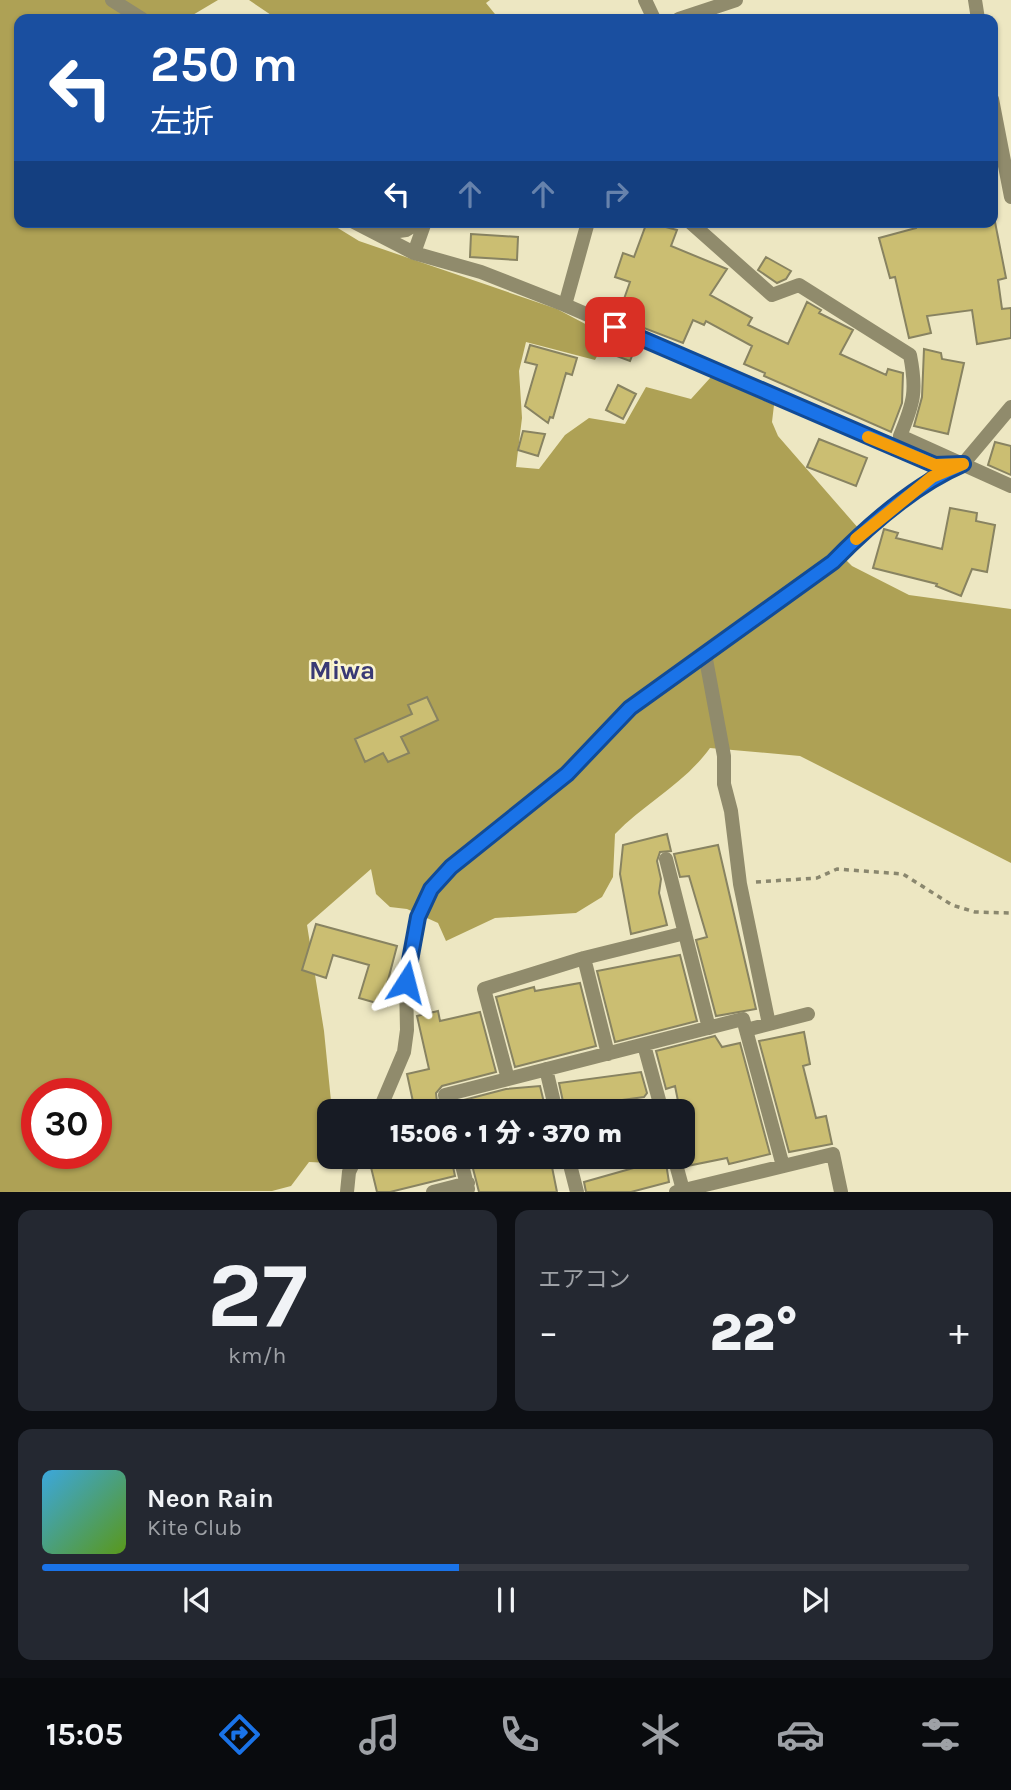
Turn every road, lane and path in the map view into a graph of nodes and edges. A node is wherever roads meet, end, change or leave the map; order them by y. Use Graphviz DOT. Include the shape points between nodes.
graph roads {
  1 [pos="112,0"];
  2 [pos="736,0"];
  3 [pos="134,14"];
  4 [pos="694,14"];
  5 [pos="998,130"];
  6 [pos="1011,197"];
  7 [pos="366,228"];
  8 [pos="409,228"];
  9 [pos="423,228"];
  10 [pos="586,228"];
  11 [pos="697,228"];
  12 [pos="377,234"];
  13 [pos="414,253"];
  14 [pos="565,305"];
  15 [pos="1011,407"];
  16 [pos="963,464"];
  17 [pos="1011,485"];
  18 [pos="705,654"];
  19 [pos="666,859"];
  20 [pos="740,884"];
  21 [pos="1011,913"];
  22 [pos="684,933"];
  23 [pos="584,958"];
  24 [pos="808,1014"];
  25 [pos="769,1024"];
  26 [pos="709,1028"];
  27 [pos="746,1030"];
  28 [pos="644,1045"];
  29 [pos="608,1054"];
  30 [pos="546,1069"];
  31 [pos="508,1079"];
  32 [pos="384,1099"];
  33 [pos="446,1099"];
  34 [pos="553,1099"];
  35 [pos="659,1099"];
  36 [pos="782,1166"];
  37 [pos="350,1169"];
  38 [pos="463,1169"];
  39 [pos="571,1169"];
  40 [pos="676,1169"];
  41 [pos="468,1187"];
  42 [pos="679,1191"];
  43 [pos="347,1192"];
  44 [pos="433,1192"];
  45 [pos="577,1192"];
  46 [pos="841,1192"];
  1 -- 3 [label="street"];
  2 -- 4 [label="street"];
  5 -- 6 [label="street"];
  7 -- 12 [label="street"];
  8 -- 12 [label="street"];
  9 -- 13 [label="street"];
  10 -- 14 [label="street"];
  11 -- 16 [label="street" via="772,295 799,285 910,355 916,387 900,436"];
  12 -- 13 [label="street"];
  13 -- 14 [label="street" via="481,272"];
  14 -- 16 [label="street" via="935,465"];
  15 -- 16 [label="street"];
  16 -- 17 [label="street"];
  16 -- 18 [label="street" via="932,477 833,562"];
  18 -- 20 [label="street"];
  18 -- 32 [label="street" via="630,708 567,774 451,867 431,889 413,938 406,982 404,1052"];
  19 -- 22 [label="street"];
  20 -- 21 [label="path" via="817,878 837,869 903,874 952,905 975,912"];
  20 -- 25 [label="street"];
  22 -- 23 [label="street"];
  22 -- 26 [label="street"];
  23 -- 29 [label="street"];
  23 -- 31 [label="street" via="484,989"];
  24 -- 25 [label="street"];
  25 -- 27 [label="street"];
  26 -- 27 [label="street" via="743,1019"];
  26 -- 28 [label="street"];
  27 -- 36 [label="street"];
  28 -- 29 [label="street"];
  28 -- 35 [label="street"];
  29 -- 30 [label="street"];
  30 -- 31 [label="street"];
  30 -- 34 [label="street"];
  31 -- 33 [label="street" via="445,1095"];
  36 -- 42 [label="street"];
  36 -- 46 [label="street" via="833,1154"];
  37 -- 43 [label="street"];
  38 -- 41 [label="street"];
  39 -- 45 [label="street"];
  40 -- 42 [label="street"];
  41 -- 44 [label="street"];
}
